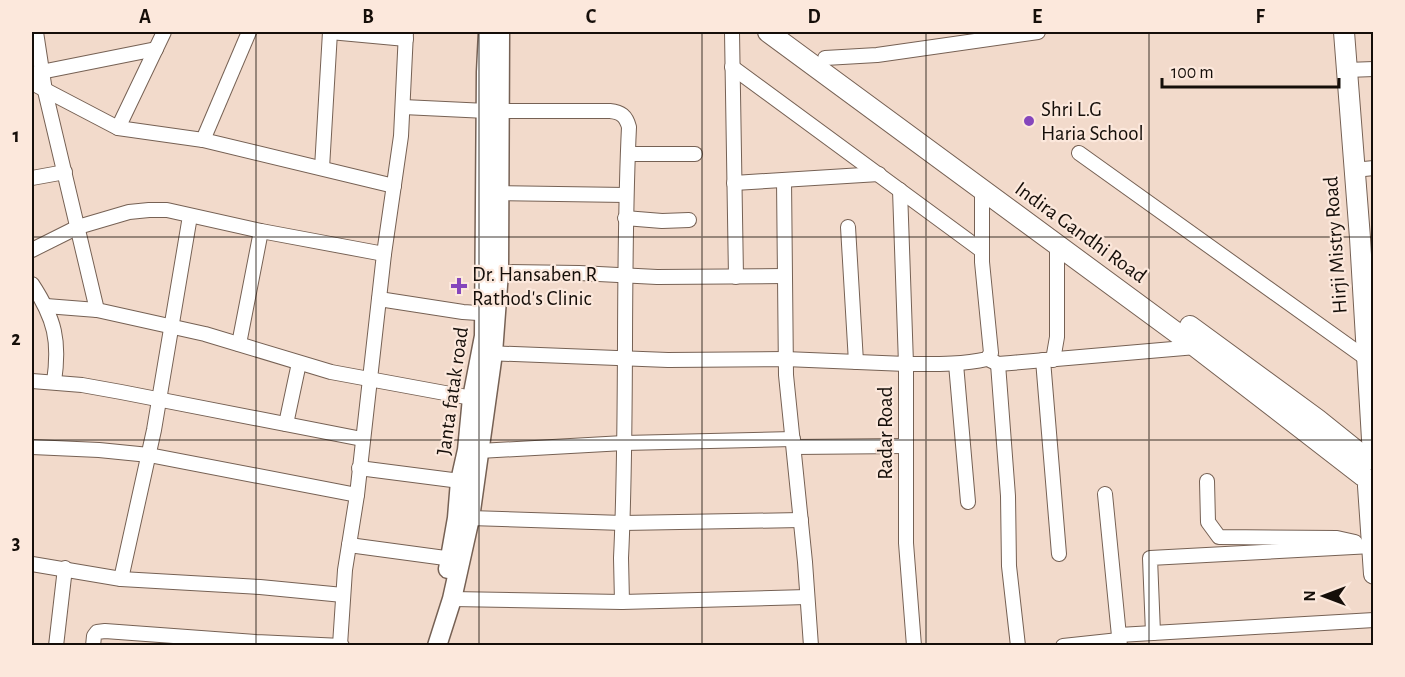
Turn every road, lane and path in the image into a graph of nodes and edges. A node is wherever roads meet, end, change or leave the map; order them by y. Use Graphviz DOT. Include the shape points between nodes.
graph roads {
  1 [pos="36,32"];
  2 [pos="164,32"];
  3 [pos="249,32"];
  4 [pos="330,32"];
  5 [pos="488,32"];
  6 [pos="500,32"];
  7 [pos="732,32"];
  8 [pos="1038,32"];
  9 [pos="1344,32"];
  10 [pos="1353,32"];
  11 [pos="779,34"];
  12 [pos="406,35"];
  13 [pos="156,49"];
  14 [pos="822,64"];
  15 [pos="732,67"];
  16 [pos="1359,69"];
  17 [pos="38,73"];
  18 [pos="32,83"];
  19 [pos="45,91"];
  20 [pos="403,107"];
  21 [pos="493,110"];
  22 [pos="118,128"];
  23 [pos="203,140"];
  24 [pos="1079,153"];
  25 [pos="628,154"];
  26 [pos="694,154"];
  27 [pos="322,168"];
  28 [pos="1369,169"];
  29 [pos="64,172"];
  30 [pos="879,174"];
  31 [pos="32,178"];
  32 [pos="784,180"];
  33 [pos="734,183"];
  34 [pos="394,186"];
  35 [pos="982,189"];
  36 [pos="900,190"];
  37 [pos="499,193"];
  38 [pos="626,195"];
  39 [pos="190,216"];
  40 [pos="625,218"];
  41 [pos="689,220"];
  42 [pos="78,227"];
  43 [pos="848,227"];
  44 [pos="261,231"];
  45 [pos="1057,244"];
  46 [pos="32,250"];
  47 [pos="981,250"];
  48 [pos="384,254"];
  49 [pos="1369,268"];
  50 [pos="500,272"];
  51 [pos="626,276"];
  52 [pos="784,276"];
  53 [pos="736,277"];
  54 [pos="32,284"];
  55 [pos="1374,298"];
  56 [pos="379,299"];
  57 [pos="46,306"];
  58 [pos="97,310"];
  59 [pos="491,314"];
  60 [pos="172,328"];
  61 [pos="239,344"];
  62 [pos="1196,347"];
  63 [pos="487,353"];
  64 [pos="624,357"];
  65 [pos="785,359"];
  66 [pos="1367,359"];
  67 [pos="1048,360"];
  68 [pos="856,362"];
  69 [pos="992,362"];
  70 [pos="299,363"];
  71 [pos="906,364"];
  72 [pos="956,364"];
  73 [pos="369,379"];
  74 [pos="32,381"];
  75 [pos="54,382"];
  76 [pos="472,398"];
  77 [pos="159,400"];
  78 [pos="286,424"];
  79 [pos="362,439"];
  80 [pos="624,443"];
  81 [pos="794,443"];
  82 [pos="905,446"];
  83 [pos="32,447"];
  84 [pos="479,451"];
  85 [pos="149,456"];
  86 [pos="359,468"];
  87 [pos="1370,471"];
  88 [pos="460,481"];
  89 [pos="1208,481"];
  90 [pos="357,495"];
  91 [pos="1104,495"];
  92 [pos="968,502"];
  93 [pos="470,518"];
  94 [pos="801,520"];
  95 [pos="623,523"];
  96 [pos="349,545"];
  97 [pos="1372,546"];
  98 [pos="1059,554"];
  99 [pos="455,560"];
  100 [pos="32,564"];
  101 [pos="65,568"];
  102 [pos="1374,574"];
  103 [pos="121,579"];
  104 [pos="343,596"];
  105 [pos="807,597"];
  106 [pos="452,599"];
  107 [pos="622,602"];
  108 [pos="1374,620"];
  109 [pos="1153,633"];
  110 [pos="1119,640"];
  111 [pos="201,642"];
  112 [pos="56,645"];
  113 [pos="93,645"];
  114 [pos="341,645"];
  115 [pos="427,645"];
  116 [pos="437,645"];
  117 [pos="811,645"];
  118 [pos="914,645"];
  119 [pos="1018,645"];
  120 [pos="1063,645"];
  1 -- 17 [label="street"];
  2 -- 13 [label="street"];
  3 -- 23 [label="street"];
  4 -- 12 [label="street"];
  4 -- 27 [label="street"];
  5 -- 21 [label="street, Janta fatak road"];
  6 -- 21 [label="street"];
  7 -- 15 [label="street"];
  8 -- 14 [label="street"];
  9 -- 16 [label="main road, Hirji Mistry Road"];
  10 -- 16 [label="main road, Hirji Mistry Road"];
  11 -- 14 [label="main road, Indira Gandhi Road"];
  12 -- 20 [label="street"];
  13 -- 17 [label="street"];
  13 -- 22 [label="street"];
  14 -- 35 [label="main road, Indira Gandhi Road"];
  14 -- 87 [label="main road, Indira Gandhi Road" via="1317,418"];
  15 -- 30 [label="street"];
  15 -- 33 [label="street"];
  16 -- 28 [label="main road, Hirji Mistry Road"];
  16 -- 49 [label="main road, Hirji Mistry Road"];
  17 -- 19 [label="street"];
  18 -- 19 [label="street"];
  19 -- 22 [label="street"];
  19 -- 29 [label="street"];
  20 -- 21 [label="street"];
  20 -- 34 [label="street"];
  21 -- 25 [label="street" via="618,111 627,118"];
  21 -- 37 [label="street"];
  21 -- 59 [label="street, Janta fatak road"];
  22 -- 23 [label="street"];
  23 -- 27 [label="street"];
  24 -- 66 [label="street"];
  25 -- 26 [label="street"];
  25 -- 38 [label="street"];
  27 -- 34 [label="street"];
  28 -- 49 [label="main road, Hirji Mistry Road"];
  29 -- 31 [label="street"];
  29 -- 42 [label="street"];
  30 -- 32 [label="street"];
  30 -- 36 [label="street"];
  32 -- 33 [label="street"];
  32 -- 52 [label="street"];
  33 -- 53 [label="street"];
  34 -- 48 [label="street"];
  35 -- 45 [label="main road, Indira Gandhi Road"];
  35 -- 47 [label="street"];
  36 -- 47 [label="street"];
  36 -- 71 [label="street"];
  37 -- 38 [label="street"];
  37 -- 50 [label="street"];
  38 -- 40 [label="street"];
  39 -- 42 [label="street" via="149,210"];
  39 -- 44 [label="street"];
  39 -- 60 [label="street"];
  40 -- 41 [label="street"];
  40 -- 51 [label="street"];
  42 -- 46 [label="street"];
  42 -- 58 [label="street"];
  43 -- 68 [label="street"];
  44 -- 48 [label="street"];
  44 -- 61 [label="street"];
  45 -- 62 [label="main road, Indira Gandhi Road"];
  45 -- 67 [label="street" via="1057,337"];
  47 -- 69 [label="street"];
  48 -- 56 [label="street"];
  49 -- 55 [label="main road, Hirji Mistry Road"];
  49 -- 66 [label="main road, Hirji Mistry Road"];
  50 -- 51 [label="street"];
  50 -- 59 [label="street"];
  51 -- 53 [label="street"];
  51 -- 64 [label="street"];
  52 -- 53 [label="street"];
  52 -- 65 [label="street"];
  54 -- 57 [label="street"];
  56 -- 59 [label="street"];
  56 -- 73 [label="street"];
  57 -- 58 [label="street"];
  57 -- 75 [label="street" via="57,349"];
  58 -- 60 [label="street"];
  59 -- 63 [label="street, Janta fatak road"];
  60 -- 61 [label="street"];
  60 -- 77 [label="street"];
  61 -- 70 [label="street"];
  62 -- 67 [label="street, Radar Road"];
  62 -- 87 [label="main road, Indira Gandhi Road"];
  63 -- 64 [label="street"];
  63 -- 76 [label="street, Janta fatak road"];
  63 -- 84 [label="street"];
  64 -- 65 [label="street"];
  64 -- 80 [label="street"];
  65 -- 68 [label="street"];
  65 -- 81 [label="street"];
  66 -- 87 [label="main road, Hirji Mistry Road"];
  67 -- 69 [label="street, Radar Road"];
  67 -- 98 [label="street"];
  68 -- 71 [label="street"];
  69 -- 72 [label="street, Radar Road"];
  69 -- 119 [label="street" via="1008,496 1009,566"];
  70 -- 73 [label="street"];
  70 -- 78 [label="street"];
  71 -- 72 [label="street, Radar Road"];
  71 -- 82 [label="street, Radar Road"];
  72 -- 92 [label="street"];
  73 -- 76 [label="street"];
  73 -- 79 [label="street"];
  74 -- 75 [label="street"];
  75 -- 77 [label="street"];
  76 -- 88 [label="street, Janta fatak road"];
  77 -- 78 [label="street"];
  77 -- 85 [label="street"];
  78 -- 79 [label="street"];
  79 -- 86 [label="street"];
  80 -- 81 [label="street"];
  80 -- 84 [label="street"];
  80 -- 95 [label="street"];
  81 -- 82 [label="street"];
  81 -- 94 [label="street"];
  82 -- 118 [label="street, Radar Road" via="906,543"];
  83 -- 85 [label="street"];
  84 -- 93 [label="street"];
  85 -- 90 [label="street"];
  85 -- 103 [label="street"];
  86 -- 88 [label="street"];
  86 -- 90 [label="street"];
  87 -- 97 [label="main road, Hirji Mistry Road"];
  88 -- 99 [label="street, Janta fatak road"];
  89 -- 97 [label="street" via="1208,522 1219,537 1337,538"];
  90 -- 96 [label="street"];
  91 -- 110 [label="street"];
  93 -- 95 [label="street"];
  93 -- 99 [label="street"];
  94 -- 95 [label="street"];
  94 -- 105 [label="street"];
  95 -- 107 [label="street"];
  96 -- 99 [label="street"];
  96 -- 104 [label="street"];
  97 -- 102 [label="main road, Hirji Mistry Road"];
  97 -- 109 [label="street" via="1150,558"];
  99 -- 106 [label="street"];
  99 -- 115 [label="street, Janta fatak road"];
  100 -- 101 [label="street"];
  101 -- 103 [label="street"];
  101 -- 112 [label="street"];
  103 -- 104 [label="street" via="260,586"];
  104 -- 114 [label="street"];
  105 -- 107 [label="street"];
  105 -- 117 [label="street"];
  106 -- 107 [label="street"];
  106 -- 116 [label="street"];
  108 -- 109 [label="street"];
  109 -- 110 [label="street"];
  110 -- 120 [label="street"];
  111 -- 113 [label="street" via="105,631 97,632"];
  111 -- 114 [label="street"];
}
